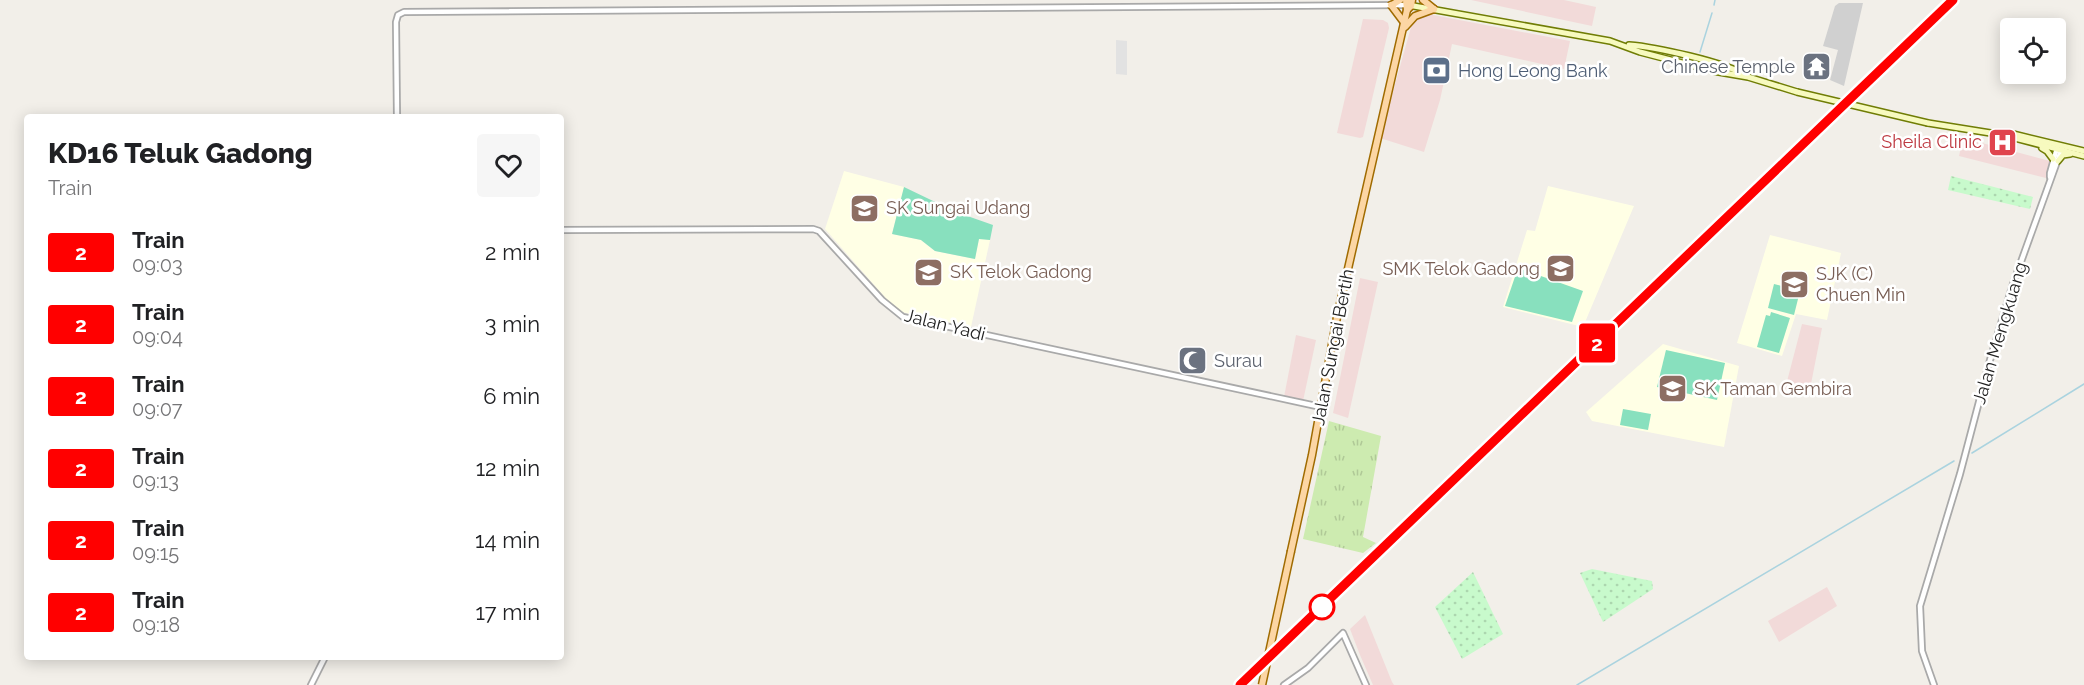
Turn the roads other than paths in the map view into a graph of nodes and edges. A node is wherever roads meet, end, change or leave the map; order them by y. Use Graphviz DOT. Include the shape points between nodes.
graph roads {
  1 [pos="1423,0"];
  2 [pos="1407,3"];
  3 [pos="1391,5"];
  4 [pos="1434,9"];
  5 [pos="1404,22"];
  6 [pos="1402,31"];
  7 [pos="1624,45"];
  8 [pos="1665,51"];
  9 [pos="1697,68"];
  10 [pos="1748,77"];
  11 [pos="396,114"];
  12 [pos="2003,135"];
  13 [pos="2035,144"];
  14 [pos="2060,147"];
  15 [pos="2084,151"];
  16 [pos="2084,156"];
  17 [pos="2055,160"];
  18 [pos="564,230"];
  19 [pos="1321,407"];
  20 [pos="324,660"];
  21 [pos="311,685"];
  22 [pos="1262,685"];
  23 [pos="1284,685"];
  24 [pos="1366,685"];
  25 [pos="1934,685"];
  1 -- 4 [label="main road"];
  2 -- 3 [label="main road"];
  2 -- 4 [label="main road"];
  2 -- 5 [label="main road, Jalan Sungai Bertih"];
  3 -- 5 [label="main road"];
  3 -- 11 [label="street" via="405,12 398,15 396,22"];
  4 -- 6 [label="main road" via="1415,16"];
  4 -- 7 [label="main road"];
  5 -- 6 [label="main road, Jalan Sungai Bertih"];
  6 -- 19 [label="main road, Jalan Sungai Bertih" via="1337,317"];
  7 -- 8 [label="main road"];
  7 -- 9 [label="main road"];
  8 -- 9 [label="main road" via="1668,58"];
  8 -- 10 [label="main road" via="1737,70"];
  9 -- 10 [label="main road"];
  10 -- 12 [label="main road, bridge" via="1929,123"];
  12 -- 13 [label="main road"];
  12 -- 14 [label="main road"];
  13 -- 14 [label="main road"];
  13 -- 17 [label="main road"];
  14 -- 15 [label="main road"];
  14 -- 16 [label="main road"];
  14 -- 17 [label="street, Jalan Mengkuang"];
  16 -- 17 [label="main road" via="2068,154"];
  17 -- 25 [label="street, Jalan Mengkuang" via="1992,351 1920,606 1922,651"];
  18 -- 19 [label="street, Jalan Yadi" via="813,229 903,317"];
  19 -- 22 [label="main road, Jalan Sungai Bertih, bridge"];
  20 -- 21 [label="street"];
  23 -- 24 [label="street" via="1308,668 1343,633"];
}
